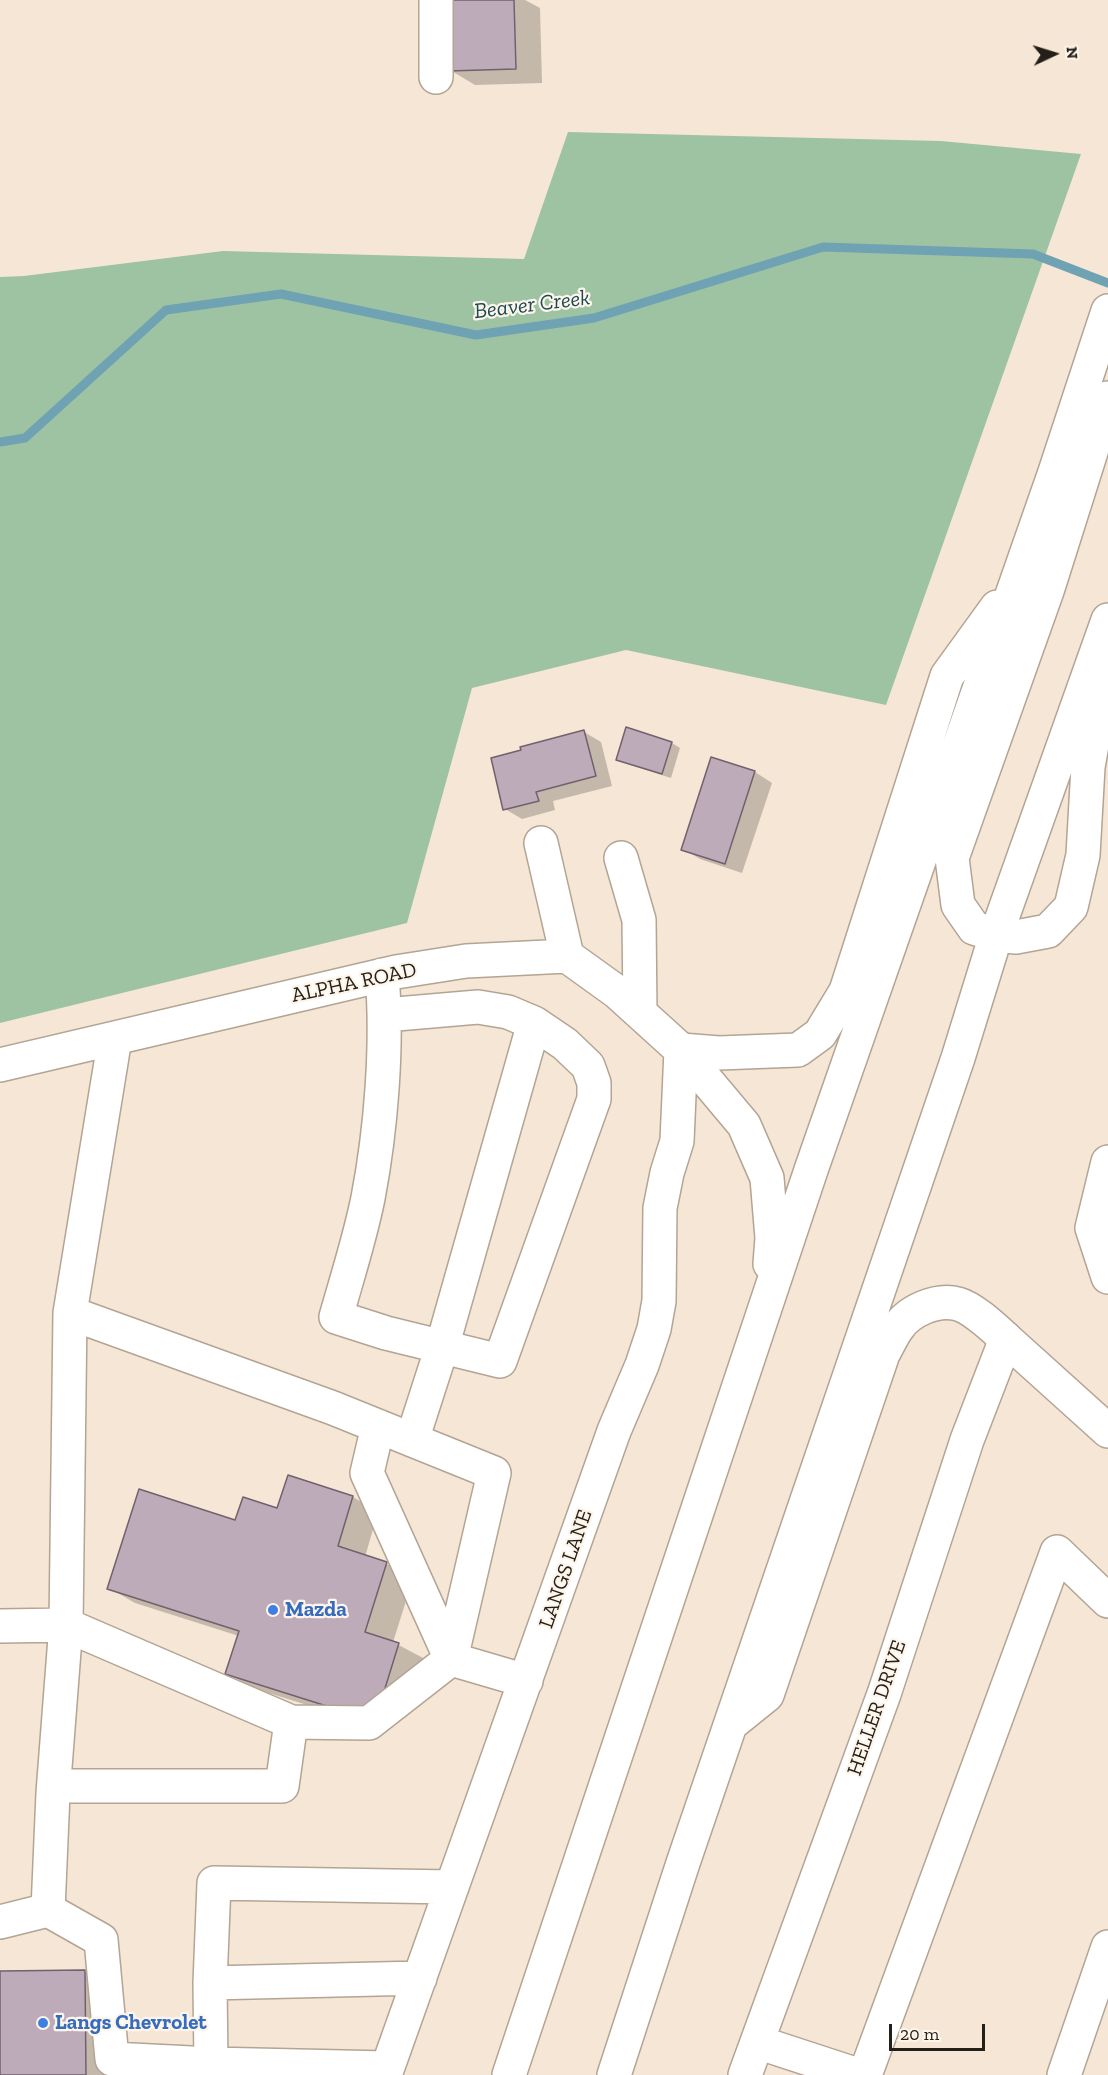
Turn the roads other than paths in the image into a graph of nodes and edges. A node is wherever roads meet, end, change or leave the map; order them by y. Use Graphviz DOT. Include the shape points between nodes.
graph roads {
  1 [pos="436,0"];
  2 [pos="436,76"];
  3 [pos="1108,312"];
  4 [pos="1096,404"];
  5 [pos="1018,579"];
  6 [pos="1108,620"];
  7 [pos="1108,651"];
  8 [pos="541,843"];
  9 [pos="621,858"];
  10 [pos="996,935"];
  11 [pos="567,956"];
  12 [pos="382,975"];
  13 [pos="640,1013"];
  14 [pos="385,1015"];
  15 [pos="534,1023"];
  16 [pos="115,1038"];
  17 [pos="681,1050"];
  18 [pos="0,1065"];
  19 [pos="1108,1162"];
  20 [pos="1108,1277"];
  21 [pos="767,1303"];
  22 [pos="70,1313"];
  23 [pos="1006,1339"];
  24 [pos="442,1347"];
  25 [pos="378,1426"];
  26 [pos="1108,1431"];
  27 [pos="412,1440"];
  28 [pos="1108,1601"];
  29 [pos="66,1625"];
  30 [pos="0,1626"];
  31 [pos="451,1659"];
  32 [pos="526,1682"];
  33 [pos="291,1722"];
  34 [pos="731,1724"];
  35 [pos="54,1786"];
  36 [pos="452,1887"];
  37 [pos="48,1910"];
  38 [pos="0,1922"];
  39 [pos="1108,1947"];
  40 [pos="420,1978"];
  41 [pos="210,1983"];
  42 [pos="757,2042"];
  43 [pos="211,2064"];
  44 [pos="386,2072"];
  45 [pos="509,2075"];
  46 [pos="615,2075"];
  47 [pos="745,2075"];
  48 [pos="858,2075"];
  49 [pos="865,2075"];
  50 [pos="1064,2075"];
  1 -- 2 [label="main road"];
  3 -- 4 [label="main road"];
  4 -- 5 [label="main road"];
  4 -- 10 [label="main road" via="1047,591 952,858 958,905 974,928"];
  5 -- 17 [label="main road" via="947,676 846,991 820,1034 798,1050"];
  5 -- 21 [label="main road"];
  6 -- 10 [label="main road"];
  7 -- 10 [label="main road" via="1088,767 1083,855 1071,908 1048,931 1016,937"];
  8 -- 11 [label="main road"];
  9 -- 13 [label="main road" via="639,920"];
  10 -- 34 [label="main road" via="958,1058"];
  11 -- 12 [label="main road, ALPHA ROAD" via="466,961"];
  11 -- 13 [label="main road"];
  12 -- 14 [label="main road"];
  12 -- 16 [label="main road, ALPHA ROAD"];
  13 -- 17 [label="main road"];
  14 -- 15 [label="main road" via="478,1007 508,1012"];
  14 -- 24 [label="main road" via="368,1199 336,1317"];
  15 -- 24 [label="main road"];
  15 -- 24 [label="main road" via="588,1066 594,1098 500,1361"];
  16 -- 18 [label="main road, ALPHA ROAD"];
  16 -- 22 [label="main road"];
  17 -- 21 [label="main road" via="744,1125 766,1178 772,1238"];
  17 -- 32 [label="main road, LANGS LANE" via="677,1141 660,1208 659,1301 654,1329"];
  19 -- 20 [label="main road" via="1092,1228"];
  21 -- 45 [label="main road"];
  22 -- 25 [label="main road"];
  22 -- 29 [label="main road"];
  23 -- 26 [label="main road"];
  23 -- 34 [label="main road" via="988,1322 958,1304 937,1302 898,1327 884,1353 767,1695"];
  23 -- 42 [label="main road, HELLER DRIVE" via="967,1440 884,1694"];
  24 -- 27 [label="main road"];
  25 -- 27 [label="main road"];
  25 -- 31 [label="main road" via="367,1473"];
  27 -- 31 [label="main road" via="494,1473"];
  28 -- 49 [label="main road" via="1057,1552"];
  29 -- 30 [label="main road"];
  29 -- 33 [label="main road"];
  29 -- 35 [label="main road"];
  31 -- 32 [label="main road"];
  31 -- 33 [label="main road" via="369,1723"];
  32 -- 36 [label="main road, LANGS LANE"];
  33 -- 35 [label="main road" via="282,1786"];
  34 -- 46 [label="main road"];
  35 -- 37 [label="main road"];
  36 -- 40 [label="main road, LANGS LANE"];
  36 -- 41 [label="main road" via="214,1883"];
  37 -- 38 [label="main road"];
  37 -- 43 [label="main road" via="101,1940 112,2059"];
  39 -- 50 [label="main road"];
  40 -- 41 [label="main road"];
  40 -- 44 [label="main road, LANGS LANE"];
  41 -- 43 [label="main road"];
  42 -- 47 [label="main road, HELLER DRIVE"];
  42 -- 48 [label="main road"];
  43 -- 44 [label="main road"];
}
